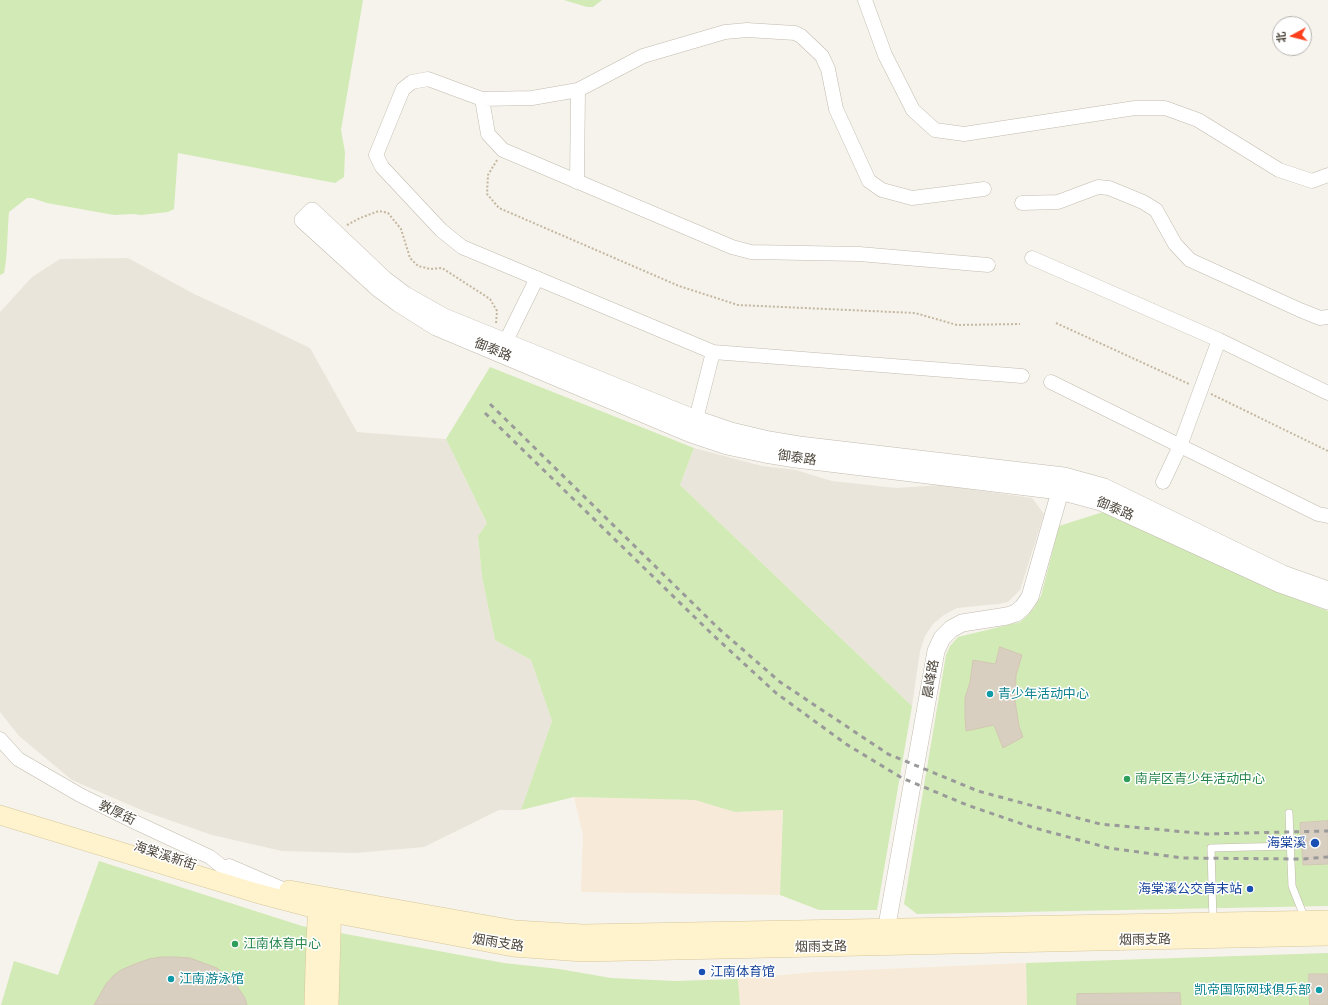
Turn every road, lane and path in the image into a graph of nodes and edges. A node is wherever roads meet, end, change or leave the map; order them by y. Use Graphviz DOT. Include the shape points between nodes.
graph roads {
  1 [pos="865,0"];
  2 [pos="578,90"];
  3 [pos="482,99"];
  4 [pos="502,150"];
  5 [pos="1328,175"];
  6 [pos="577,182"];
  7 [pos="984,189"];
  8 [pos="1022,203"];
  9 [pos="334,233"];
  10 [pos="1032,258"];
  11 [pos="988,265"];
  12 [pos="537,278"];
  13 [pos="1328,317"];
  14 [pos="1020,324"];
  15 [pos="1219,340"];
  16 [pos="500,344"];
  17 [pos="713,352"];
  18 [pos="1022,376"];
  19 [pos="1051,382"];
  20 [pos="1328,393"];
  21 [pos="696,419"];
  22 [pos="1180,446"];
  23 [pos="1163,482"];
  24 [pos="1062,483"];
  25 [pos="1328,516"];
  26 [pos="1328,590"];
  27 [pos="1328,601"];
  28 [pos="0,739"];
  29 [pos="0,804"];
  30 [pos="1289,813"];
  31 [pos="0,815"];
  32 [pos="1290,846"];
  33 [pos="210,857"];
  34 [pos="240,880"];
  35 [pos="280,888"];
  36 [pos="256,893"];
  37 [pos="325,904"];
  38 [pos="1328,920"];
  39 [pos="1306,921"];
  40 [pos="1213,922"];
  41 [pos="1328,936"];
  42 [pos="884,937"];
  43 [pos="322,968"];
  44 [pos="314,1005"];
  45 [pos="329,1005"];
  1 -- 5 [label="street" via="885,55 913,110 935,130 964,134 1135,108 1165,108 1198,120 1279,170 1312,181"];
  2 -- 3 [label="street" via="532,98"];
  2 -- 6 [label="street"];
  2 -- 7 [label="street" via="643,56 725,32 747,30 795,33 802,36 822,56 828,69 836,109 869,181 882,190 912,198"];
  3 -- 4 [label="street" via="488,134"];
  3 -- 12 [label="street" via="428,79 412,82 403,89 376,155 382,167 441,230 462,247"];
  4 -- 6 [label="street"];
  4 -- 14 [label="path" via="488,176 487,188 487,194 499,208 679,286 738,305 915,313 957,325"];
  6 -- 11 [label="street" via="732,247 751,252 859,254"];
  8 -- 13 [label="street" via="1058,202 1098,187 1109,188 1156,210 1175,244 1190,260 1300,310 1320,318"];
  9 -- 16 [label="street, 御泰路" via="405,295"];
  9 -- 16 [label="path" via="360,218 379,211 388,213 401,229 410,258 418,266 442,268 490,299 497,311"];
  9 -- 16 [label="street, 御泰路" via="308,216 379,289 398,304 436,327"];
  10 -- 15 [label="street"];
  12 -- 16 [label="street"];
  12 -- 17 [label="street"];
  15 -- 20 [label="street"];
  15 -- 22 [label="street"];
  16 -- 21 [label="street, 御泰路"];
  16 -- 24 [label="street, 御泰路" via="691,434 726,446 796,459"];
  17 -- 18 [label="street"];
  17 -- 21 [label="street"];
  19 -- 22 [label="street"];
  21 -- 24 [label="street, 御泰路" via="769,440"];
  22 -- 23 [label="street"];
  22 -- 25 [label="street" via="1318,514"];
  24 -- 26 [label="street, 御泰路" via="1104,487 1283,574"];
  24 -- 27 [label="street, 御泰路" via="1280,584"];
  24 -- 42 [label="street, 晨峰路" via="1030,597 1023,607 1007,616 962,623 942,638 936,650"];
  28 -- 33 [label="street, 敦厚街" via="18,759 80,795"];
  29 -- 34 [label="main road, 海棠溪新街"];
  30 -- 32 [label="lane"];
  31 -- 36 [label="main road, 海棠溪新街"];
  32 -- 39 [label="lane" via="1292,886"];
  32 -- 40 [label="lane" via="1211,848"];
  33 -- 34 [label="street, 敦厚街"];
  33 -- 35 [label="street"];
  34 -- 35 [label="main road, 海棠溪新街"];
  34 -- 36 [label="street, 敦厚街"];
  35 -- 37 [label="main road, 海棠溪新街"];
  36 -- 37 [label="main road, 海棠溪新街"];
  37 -- 42 [label="main road, 烟雨支路" via="513,947 583,952"];
  37 -- 43 [label="main road"];
  38 -- 39 [label="main road, 烟雨支路"];
  39 -- 40 [label="main road, 烟雨支路"];
  40 -- 42 [label="main road, 烟雨支路"];
  41 -- 42 [label="main road, 烟雨支路"];
  43 -- 44 [label="main road"];
  43 -- 45 [label="main road"];
}
